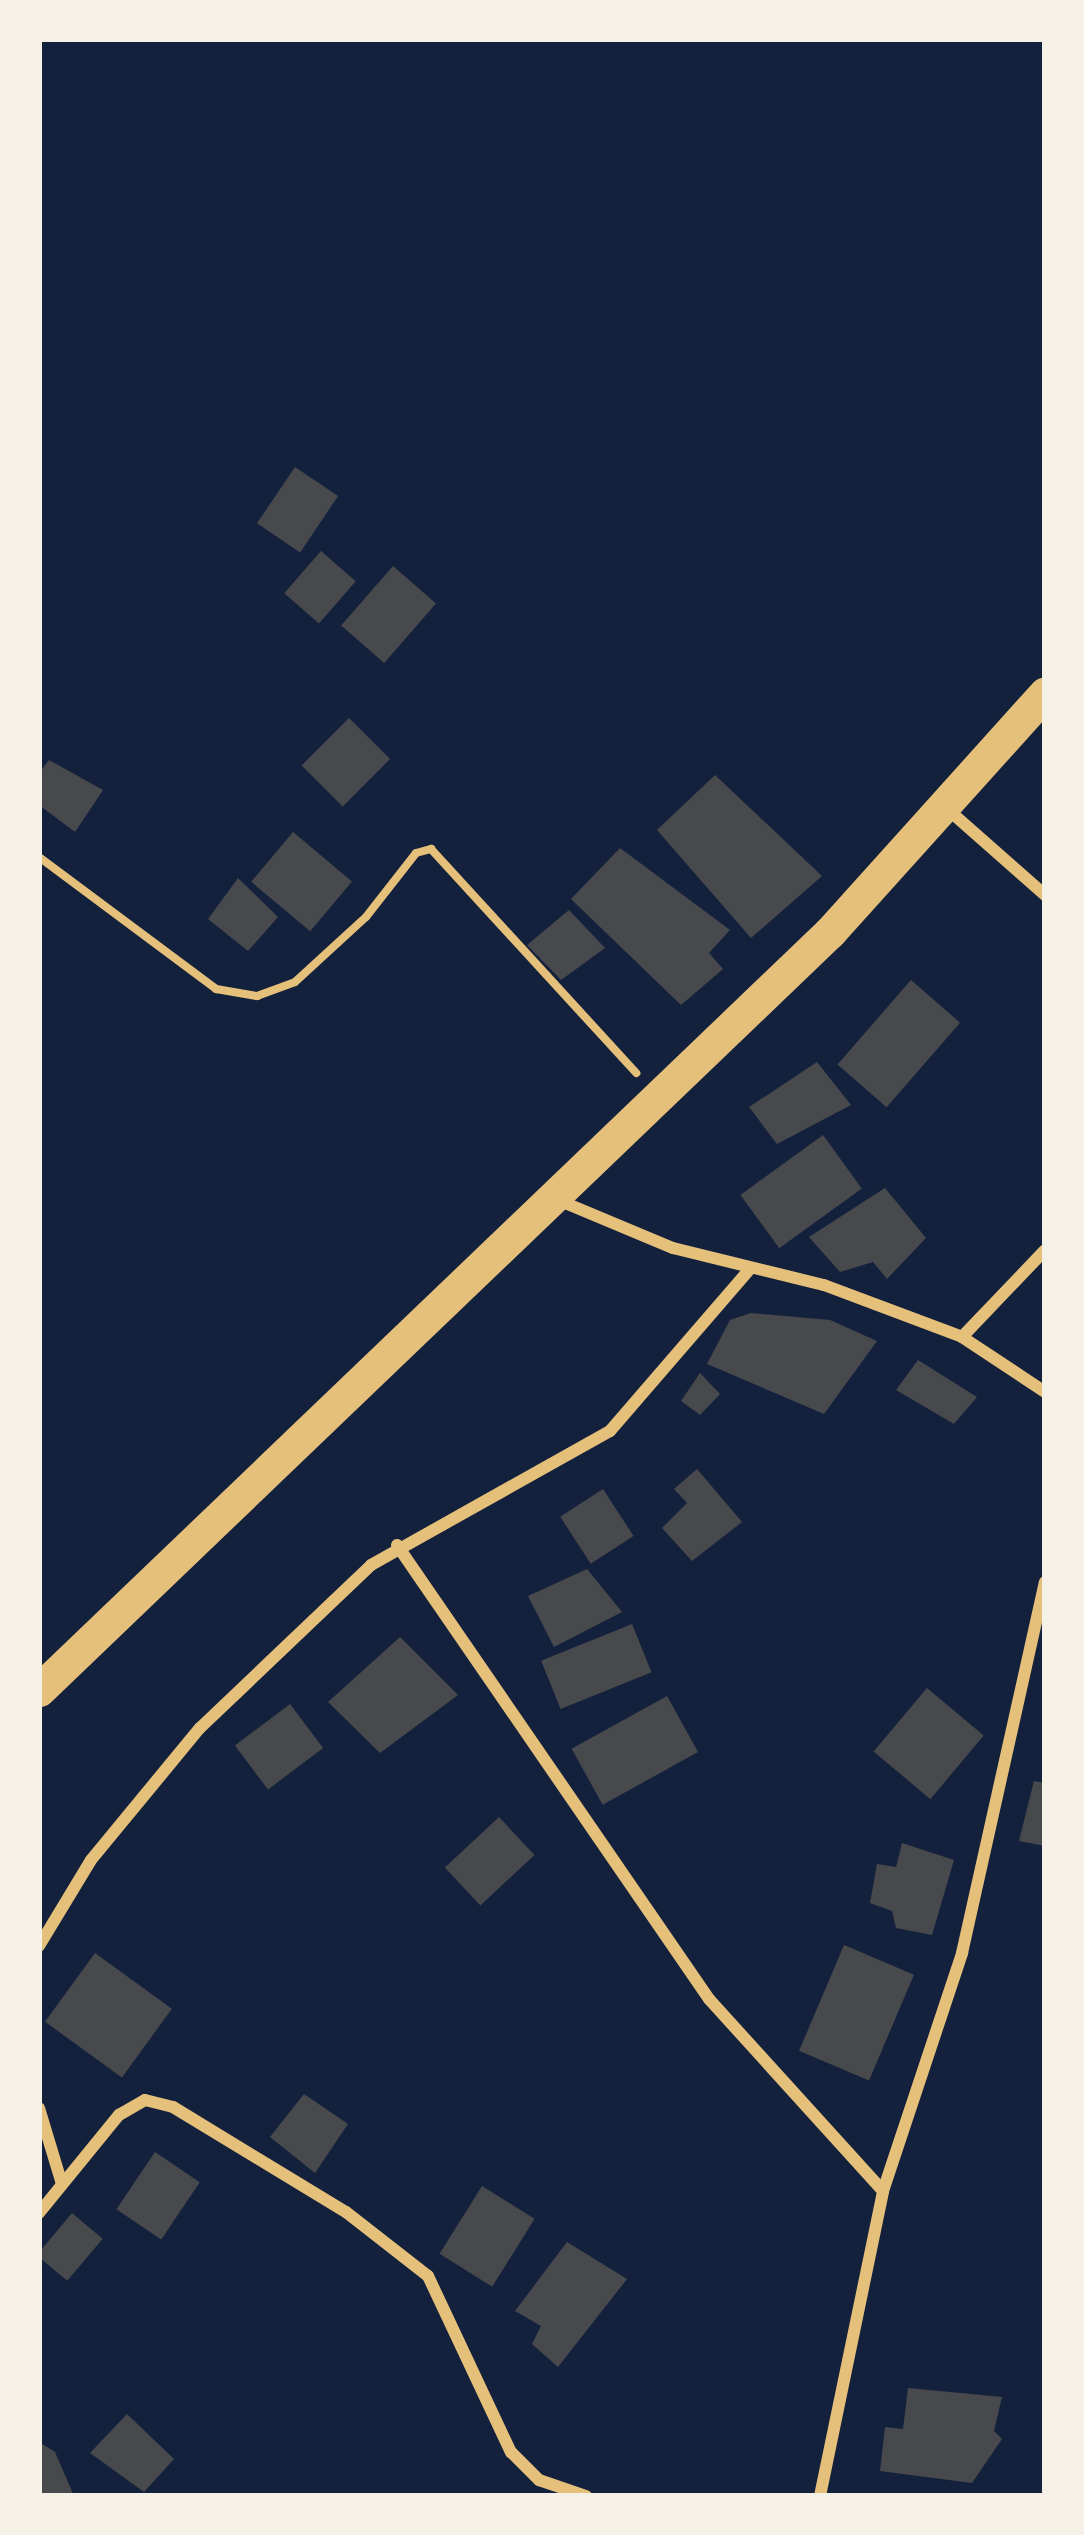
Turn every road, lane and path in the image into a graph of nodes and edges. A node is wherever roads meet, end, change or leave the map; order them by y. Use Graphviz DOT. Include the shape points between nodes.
graph roads {
  1 [pos="1045,693"];
  2 [pos="944,806"];
  3 [pos="39,857"];
  4 [pos="1045,895"];
  5 [pos="657,1097"];
  6 [pos="551,1197"];
  7 [pos="1045,1250"];
  8 [pos="749,1269"];
  9 [pos="962,1337"];
  10 [pos="1045,1392"];
  11 [pos="397,1545"];
  12 [pos="1045,1582"];
  13 [pos="39,1690"];
  14 [pos="39,1946"];
  15 [pos="39,2108"];
  16 [pos="62,2184"];
  17 [pos="883,2191"];
  18 [pos="39,2213"];
  19 [pos="586,2496"];
  20 [pos="820,2496"];
  1 -- 2 [label="highway"];
  2 -- 4 [label="street"];
  2 -- 5 [label="highway" via="830,932"];
  3 -- 5 [label="path" via="216,989 257,996 295,982 366,917 416,853 431,849"];
  5 -- 6 [label="highway"];
  6 -- 8 [label="street" via="673,1249"];
  6 -- 13 [label="highway"];
  7 -- 9 [label="street"];
  8 -- 9 [label="street" via="824,1286"];
  8 -- 11 [label="street" via="610,1431"];
  9 -- 10 [label="street"];
  11 -- 14 [label="street" via="200,1728 91,1860"];
  11 -- 17 [label="street" via="710,1999"];
  12 -- 17 [label="street" via="962,1953"];
  15 -- 16 [label="street"];
  16 -- 18 [label="street"];
  16 -- 19 [label="street" via="119,2115 145,2100 263,2158 428,2276 511,2452 539,2480"];
  17 -- 20 [label="street"];
}
